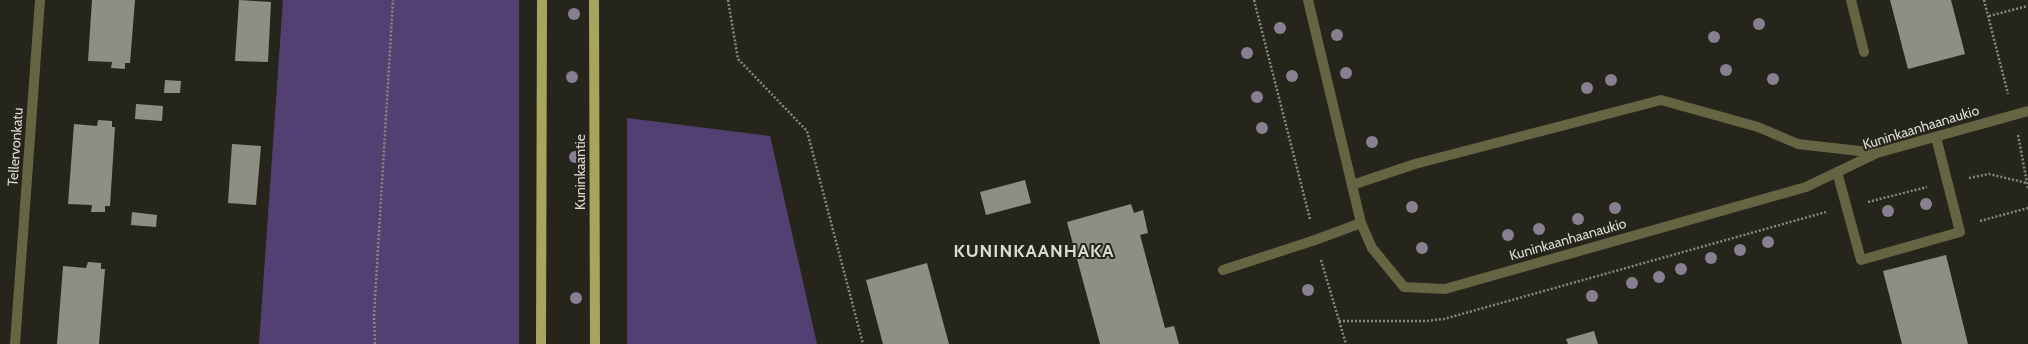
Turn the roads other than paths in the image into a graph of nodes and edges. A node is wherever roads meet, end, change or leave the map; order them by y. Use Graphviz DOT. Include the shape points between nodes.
graph roads {
  1 [pos="40,0"];
  2 [pos="542,0"];
  3 [pos="594,0"];
  4 [pos="1308,0"];
  5 [pos="1851,0"];
  6 [pos="1864,52"];
  7 [pos="2028,111"];
  8 [pos="1936,137"];
  9 [pos="1877,153"];
  10 [pos="1837,172"];
  11 [pos="1352,185"];
  12 [pos="1361,223"];
  13 [pos="1223,270"];
  14 [pos="16,344"];
  15 [pos="541,344"];
  16 [pos="596,344"];
  1 -- 14 [label="street, Tellervonkatu"];
  2 -- 15 [label="main road"];
  3 -- 16 [label="main road, Kuninkaantie"];
  4 -- 11 [label="street, Kuninkaanhaanaukio"];
  5 -- 6 [label="street"];
  7 -- 8 [label="street, Kuninkaanhaanaukio"];
  8 -- 9 [label="street, Kuninkaanhaanaukio"];
  8 -- 10 [label="street" via="1960,232 1861,260"];
  9 -- 10 [label="street, Kuninkaanhaanaukio"];
  9 -- 11 [label="street" via="1798,144 1758,127 1660,100 1415,164"];
  10 -- 12 [label="street, Kuninkaanhaanaukio" via="1806,187 1445,289 1404,287 1372,248"];
  11 -- 12 [label="street, Kuninkaanhaanaukio"];
  12 -- 13 [label="street"];
}
